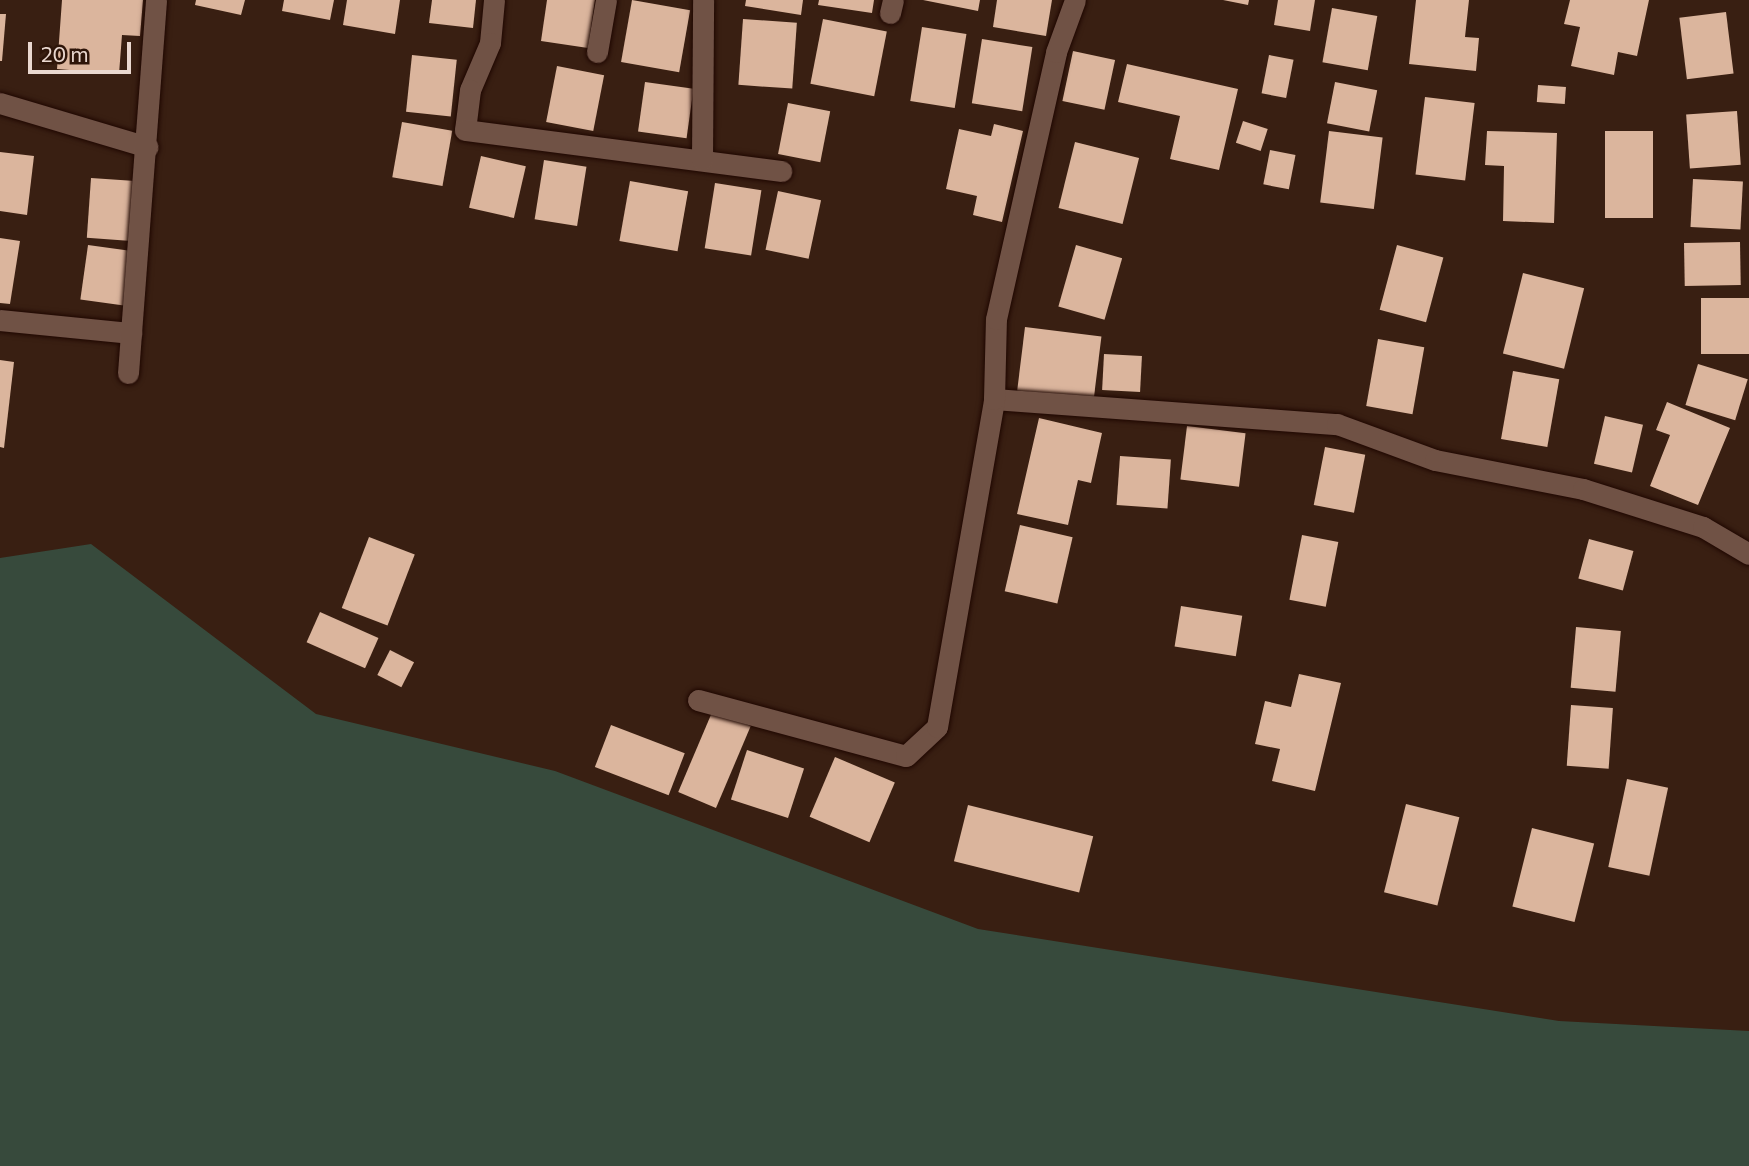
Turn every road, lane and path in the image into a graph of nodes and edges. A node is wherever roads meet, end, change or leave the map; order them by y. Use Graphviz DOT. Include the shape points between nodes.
graph roads {
  1 [pos="156,0"];
  2 [pos="494,0"];
  3 [pos="606,0"];
  4 [pos="703,0"];
  5 [pos="1074,0"];
  6 [pos="597,52"];
  7 [pos="0,103"];
  8 [pos="148,147"];
  9 [pos="702,160"];
  10 [pos="780,171"];
  11 [pos="0,320"];
  12 [pos="131,332"];
  13 [pos="128,373"];
  14 [pos="994,399"];
  15 [pos="1749,554"];
  16 [pos="698,700"];
  1 -- 8 [label="street"];
  2 -- 9 [label="street" via="489,43 470,90 466,130"];
  3 -- 6 [label="street"];
  4 -- 9 [label="street"];
  5 -- 14 [label="street" via="1056,52 998,307"];
  7 -- 8 [label="street"];
  8 -- 12 [label="street"];
  9 -- 10 [label="street"];
  11 -- 12 [label="street"];
  12 -- 13 [label="street"];
  14 -- 15 [label="street" via="1337,424 1435,460 1583,489 1690,523"];
  14 -- 16 [label="street" via="937,727 906,756"];
}
